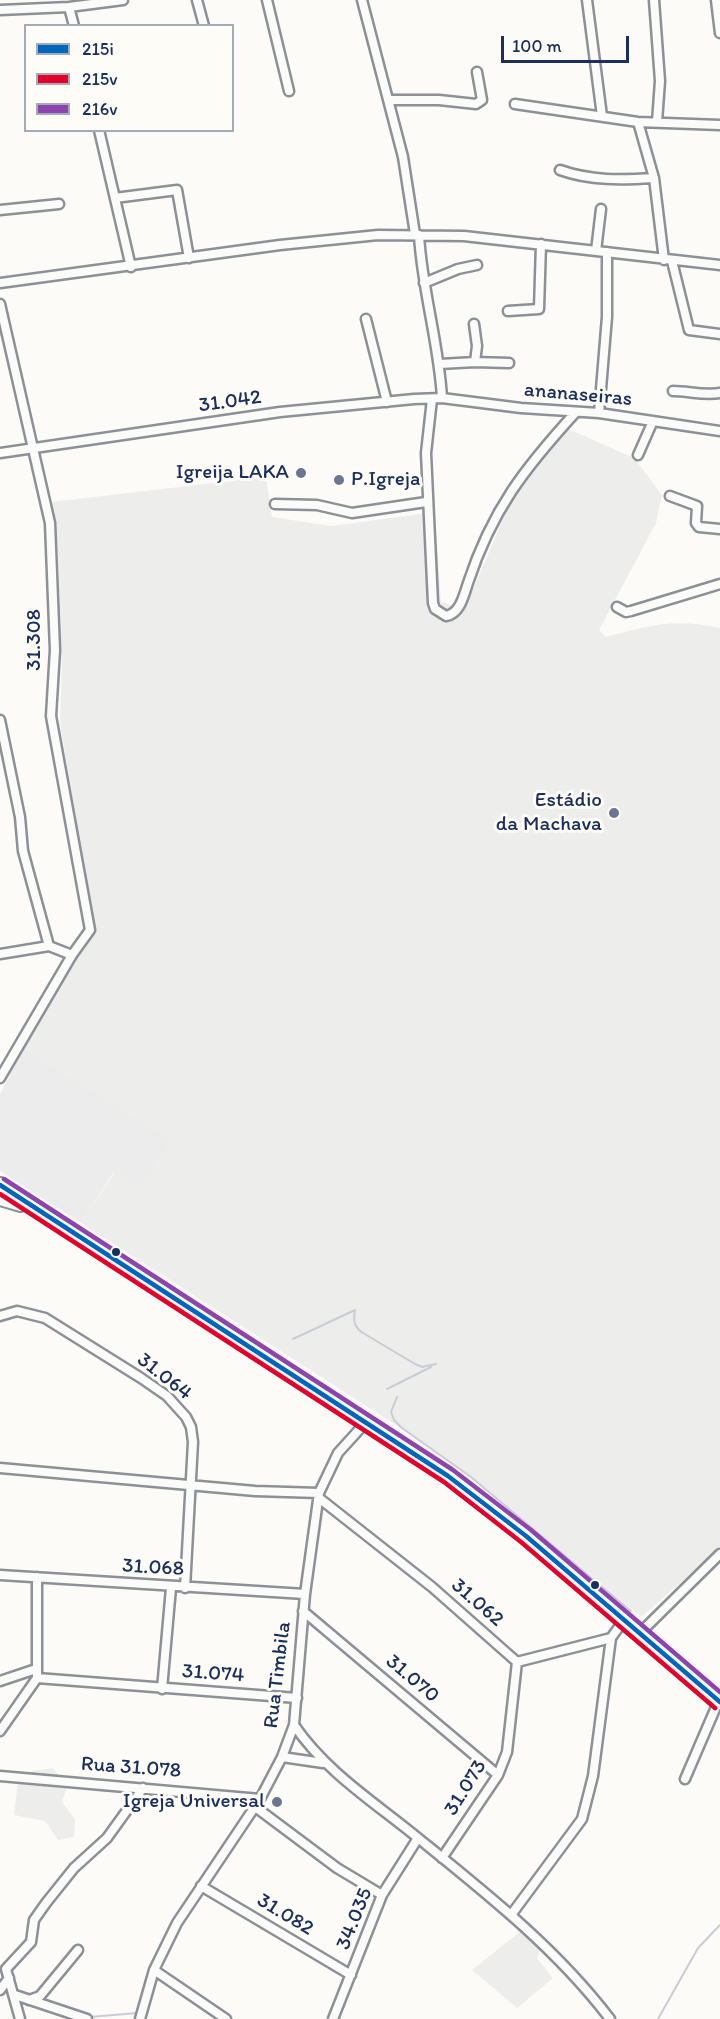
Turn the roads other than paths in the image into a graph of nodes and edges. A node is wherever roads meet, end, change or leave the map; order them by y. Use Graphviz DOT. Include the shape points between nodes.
graph roads {
  1 [pos="123,0"];
  2 [pos="196,0"];
  3 [pos="267,0"];
  4 [pos="362,0"];
  5 [pos="587,0"];
  6 [pos="654,0"];
  7 [pos="716,0"];
  8 [pos="69,7"];
  9 [pos="0,10"];
  10 [pos="73,24"];
  11 [pos="203,24"];
  12 [pos="720,33"];
  13 [pos="477,72"];
  14 [pos="289,91"];
  15 [pos="389,100"];
  16 [pos="515,104"];
  17 [pos="602,116"];
  18 [pos="638,122"];
  19 [pos="657,122"];
  20 [pos="720,125"];
  21 [pos="99,132"];
  22 [pos="560,170"];
  23 [pos="654,178"];
  24 [pos="115,198"];
  25 [pos="59,204"];
  26 [pos="602,209"];
  27 [pos="0,210"];
  28 [pos="417,235"];
  29 [pos="541,244"];
  30 [pos="596,251"];
  31 [pos="606,252"];
  32 [pos="189,258"];
  33 [pos="668,261"];
  34 [pos="477,265"];
  35 [pos="720,265"];
  36 [pos="131,267"];
  37 [pos="0,283"];
  38 [pos="424,283"];
  39 [pos="0,304"];
  40 [pos="508,311"];
  41 [pos="366,319"];
  42 [pos="474,324"];
  43 [pos="720,334"];
  44 [pos="476,362"];
  45 [pos="509,363"];
  46 [pos="440,364"];
  47 [pos="673,391"];
  48 [pos="720,393"];
  49 [pos="442,398"];
  50 [pos="432,399"];
  51 [pos="387,402"];
  52 [pos="575,413"];
  53 [pos="598,413"];
  54 [pos="653,421"];
  55 [pos="720,431"];
  56 [pos="33,448"];
  57 [pos="0,453"];
  58 [pos="638,455"];
  59 [pos="670,496"];
  60 [pos="426,502"];
  61 [pos="275,504"];
  62 [pos="720,529"];
  63 [pos="720,584"];
  64 [pos="617,607"];
  65 [pos="0,720"];
  66 [pos="49,946"];
  67 [pos="0,954"];
  68 [pos="72,955"];
  69 [pos="0,1078"];
  70 [pos="0,1185"];
  71 [pos="0,1198"];
  72 [pos="34,1208"];
  73 [pos="0,1316"];
  74 [pos="367,1421"];
  75 [pos="0,1468"];
  76 [pos="190,1485"];
  77 [pos="319,1495"];
  78 [pos="720,1554"];
  79 [pos="0,1575"];
  80 [pos="37,1577"];
  81 [pos="171,1588"];
  82 [pos="184,1588"];
  83 [pos="304,1594"];
  84 [pos="303,1611"];
  85 [pos="624,1620"];
  86 [pos="641,1632"];
  87 [pos="611,1638"];
  88 [pos="518,1662"];
  89 [pos="37,1673"];
  90 [pos="0,1681"];
  91 [pos="162,1689"];
  92 [pos="297,1698"];
  93 [pos="719,1701"];
  94 [pos="294,1725"];
  95 [pos="0,1731"];
  96 [pos="282,1757"];
  97 [pos="323,1763"];
  98 [pos="498,1775"];
  99 [pos="0,1776"];
  100 [pos="685,1779"];
  101 [pos="143,1788"];
  102 [pos="257,1802"];
  103 [pos="418,1838"];
  104 [pos="442,1858"];
  105 [pos="201,1886"];
  106 [pos="382,1895"];
  107 [pos="511,1915"];
  108 [pos="78,1950"];
  109 [pos="154,1970"];
  110 [pos="351,1975"];
  111 [pos="9,1978"];
  112 [pos="0,1990"];
  113 [pos="15,1995"];
  114 [pos="29,2000"];
  115 [pos="20,2019"];
  116 [pos="87,2019"];
  117 [pos="140,2019"];
  118 [pos="226,2019"];
  119 [pos="333,2019"];
  120 [pos="610,2019"];
  1 -- 8 [label="street"];
  2 -- 11 [label="street"];
  3 -- 14 [label="street"];
  4 -- 15 [label="street"];
  5 -- 17 [label="street"];
  6 -- 19 [label="street" via="660,81"];
  7 -- 12 [label="street"];
  8 -- 9 [label="street"];
  8 -- 10 [label="street"];
  13 -- 15 [label="street" via="482,100 476,104 439,99"];
  15 -- 28 [label="street" via="404,156"];
  16 -- 17 [label="street"];
  17 -- 18 [label="street"];
  18 -- 19 [label="street"];
  18 -- 23 [label="street"];
  19 -- 20 [label="street"];
  21 -- 24 [label="street"];
  22 -- 23 [label="street" via="588,178"];
  23 -- 33 [label="street"];
  24 -- 32 [label="street" via="177,190"];
  24 -- 36 [label="street"];
  25 -- 27 [label="street"];
  26 -- 30 [label="street"];
  28 -- 29 [label="street"];
  28 -- 32 [label="street" via="378,235"];
  28 -- 38 [label="street"];
  29 -- 30 [label="street"];
  29 -- 40 [label="street" via="539,309"];
  30 -- 31 [label="street"];
  31 -- 33 [label="street"];
  31 -- 53 [label="street" via="607,317"];
  32 -- 36 [label="street"];
  33 -- 35 [label="street"];
  33 -- 43 [label="street" via="689,330"];
  34 -- 38 [label="street"];
  36 -- 37 [label="street"];
  38 -- 46 [label="street"];
  39 -- 56 [label="street, 31.308"];
  41 -- 51 [label="street"];
  42 -- 44 [label="street"];
  44 -- 45 [label="street"];
  44 -- 46 [label="street"];
  46 -- 49 [label="street"];
  47 -- 48 [label="street" via="706,396"];
  49 -- 50 [label="street, ananaseiras"];
  49 -- 52 [label="street, ananaseiras"];
  50 -- 51 [label="street, 31.042"];
  50 -- 60 [label="street"];
  51 -- 56 [label="street, 31.042" via="280,412"];
  52 -- 53 [label="street, ananaseiras"];
  52 -- 60 [label="street" via="529,464 503,502 463,598 455,611 446,616 433,603"];
  53 -- 54 [label="street, ananaseiras"];
  54 -- 55 [label="street, ananaseiras"];
  54 -- 58 [label="street"];
  56 -- 57 [label="street, 31.042"];
  56 -- 68 [label="street, 31.308" via="53,547 55,650 51,716 90,930"];
  59 -- 62 [label="street" via="697,506 699,527"];
  60 -- 61 [label="street" via="352,513"];
  63 -- 64 [label="street" via="631,611"];
  65 -- 66 [label="street" via="23,851"];
  66 -- 67 [label="street"];
  66 -- 68 [label="street"];
  68 -- 69 [label="street, 31.308"];
  70 -- 72 [label="main road"];
  71 -- 72 [label="main road"];
  72 -- 74 [label="main road"];
  73 -- 76 [label="street, 31.064" via="17,1311 45,1318 167,1396 191,1427"];
  74 -- 77 [label="street, Rua Timbila" via="338,1453"];
  74 -- 85 [label="main road" via="492,1509"];
  75 -- 76 [label="street"];
  76 -- 77 [label="street"];
  76 -- 82 [label="street, 31.064"];
  77 -- 83 [label="street, Rua Timbila"];
  77 -- 88 [label="street, 31.062"];
  78 -- 86 [label="street"];
  79 -- 80 [label="street, 31.068"];
  80 -- 81 [label="street, 31.068"];
  80 -- 89 [label="street"];
  81 -- 82 [label="street, 31.068"];
  81 -- 91 [label="street, 31.074"];
  82 -- 83 [label="street, 31.068"];
  83 -- 84 [label="street, Rua Timbila"];
  84 -- 92 [label="street, Rua Timbila"];
  84 -- 98 [label="street, 31.070"];
  85 -- 86 [label="main road"];
  85 -- 87 [label="street"];
  86 -- 93 [label="main road"];
  87 -- 88 [label="street"];
  87 -- 107 [label="street" via="593,1776 582,1819"];
  88 -- 98 [label="street, 31.073" via="507,1752"];
  89 -- 90 [label="street, 31.074"];
  89 -- 91 [label="street, 31.074"];
  89 -- 95 [label="street"];
  91 -- 92 [label="street, 31.074"];
  92 -- 94 [label="street, Rua Timbila"];
  93 -- 100 [label="street"];
  94 -- 96 [label="street, Rua Timbila"];
  94 -- 97 [label="street"];
  96 -- 97 [label="street"];
  96 -- 102 [label="street, Rua Timbila"];
  97 -- 103 [label="street"];
  98 -- 104 [label="street, 31.073"];
  99 -- 101 [label="street, Rua 31.078"];
  101 -- 102 [label="street, Rua 31.078"];
  101 -- 111 [label="street" via="107,1838 74,1868 34,1920 31,1942 6,1969"];
  102 -- 105 [label="street, Rua Timbila"];
  102 -- 106 [label="street" via="337,1868"];
  103 -- 104 [label="street"];
  103 -- 106 [label="street, 34.035"];
  104 -- 107 [label="street"];
  105 -- 109 [label="street, Rua Timbila"];
  105 -- 110 [label="street, 31.082"];
  106 -- 110 [label="street, 34.035"];
  107 -- 120 [label="street" via="577,1978"];
  108 -- 114 [label="street" via="40,1996"];
  109 -- 117 [label="street, Rua Timbila"];
  109 -- 118 [label="street"];
  110 -- 119 [label="street, 34.035"];
  111 -- 112 [label="street"];
  111 -- 113 [label="street"];
  113 -- 114 [label="street"];
  113 -- 115 [label="street"];
  114 -- 116 [label="street"];
}
